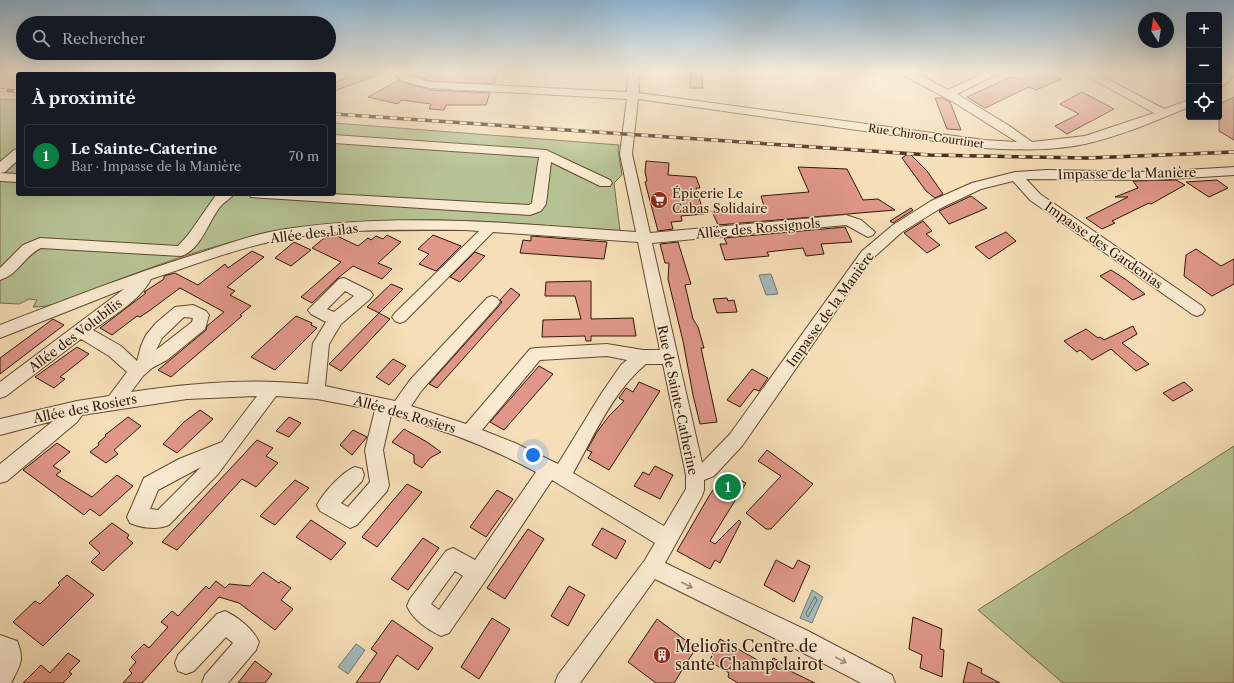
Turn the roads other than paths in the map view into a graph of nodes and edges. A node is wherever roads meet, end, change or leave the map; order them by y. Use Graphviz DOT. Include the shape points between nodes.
graph roads {
  1 [pos="632,104"];
  2 [pos="691,104"];
  3 [pos="965,104"];
  4 [pos="1146,104"];
  5 [pos="1186,104"];
  6 [pos="1163,113"];
  7 [pos="336,139"];
  8 [pos="1029,146"];
  9 [pos="546,154"];
  10 [pos="16,155"];
  11 [pos="0,169"];
  12 [pos="1234,171"];
  13 [pos="1016,176"];
  14 [pos="0,177"];
  15 [pos="16,178"];
  16 [pos="605,183"];
  17 [pos="224,196"];
  18 [pos="290,196"];
  19 [pos="489,226"];
  20 [pos="868,232"];
  21 [pos="644,238"];
  22 [pos="0,275"];
  23 [pos="146,275"];
  24 [pos="492,302"];
  25 [pos="1197,310"];
  26 [pos="400,316"];
  27 [pos="335,320"];
  28 [pos="81,331"];
  29 [pos="0,332"];
  30 [pos="643,357"];
  31 [pos="670,358"];
  32 [pos="271,389"];
  33 [pos="0,391"];
  34 [pos="316,392"];
  35 [pos="115,401"];
  36 [pos="392,407"];
  37 [pos="77,408"];
  38 [pos="0,427"];
  39 [pos="469,433"];
  40 [pos="228,448"];
  41 [pos="554,473"];
  42 [pos="0,475"];
  43 [pos="355,475"];
  44 [pos="695,475"];
  45 [pos="666,539"];
  46 [pos="652,566"];
  47 [pos="478,574"];
  48 [pos="0,646"];
  49 [pos="186,663"];
  50 [pos="0,680"];
  51 [pos="213,683"];
  52 [pos="566,683"];
  53 [pos="884,683"];
  1 -- 21 [label="street, Rue de Sainte-Catherine" via="626,154"];
  2 -- 8 [label="street, Rue Chiron-Courtinet" via="984,144"];
  3 -- 8 [label="street" via="1015,134"];
  4 -- 6 [label="street"];
  5 -- 6 [label="street, Rue Chiron-Courtinet"];
  6 -- 8 [label="street, Rue Chiron-Courtinet" via="1084,140"];
  7 -- 9 [label="street"];
  9 -- 16 [label="street"];
  9 -- 18 [label="street" via="539,204 530,210"];
  10 -- 11 [label="street"];
  12 -- 13 [label="street, Impasse de la Manière" via="1143,176"];
  13 -- 25 [label="street, Impasse des Gardenias" via="1034,198"];
  13 -- 44 [label="street, Impasse de la Manière" via="978,184 925,211 877,244 736,440 707,470"];
  14 -- 15 [label="street"];
  17 -- 22 [label="street" via="181,251 40,243 27,249"];
  19 -- 21 [label="street, Allée des Lilas"];
  19 -- 23 [label="street, Allée des Lilas" via="384,226 284,234 233,247"];
  19 -- 26 [label="street" via="486,232"];
  20 -- 21 [label="street, Allée des Rossignols" via="856,222 846,220"];
  21 -- 31 [label="street, Rue de Sainte-Catherine"];
  23 -- 28 [label="street, Allée des Volubilis" via="141,283"];
  23 -- 29 [label="street, Allée des Lilas"];
  24 -- 36 [label="street" via="416,385"];
  27 -- 34 [label="street" via="321,343"];
  28 -- 33 [label="street, Allée des Volubilis"];
  28 -- 35 [label="street" via="142,367"];
  30 -- 31 [label="street"];
  30 -- 39 [label="street" via="607,350 536,354"];
  30 -- 41 [label="street" via="626,370"];
  31 -- 44 [label="street, Rue de Sainte-Catherine"];
  32 -- 34 [label="street, Allée des Rosiers"];
  32 -- 35 [label="street, Allée des Rosiers" via="174,393"];
  32 -- 40 [label="street"];
  34 -- 36 [label="street, Allée des Rosiers"];
  35 -- 37 [label="street, Allée des Rosiers"];
  36 -- 39 [label="street, Allée des Rosiers"];
  36 -- 43 [label="street" via="374,450 380,484 350,519 327,505"];
  37 -- 38 [label="street, Allée des Rosiers"];
  37 -- 42 [label="street" via="71,417"];
  39 -- 41 [label="street, Allée des Rosiers" via="510,450"];
  40 -- 40 [label="street" via="162,519 137,517 151,484 185,465"];
  41 -- 45 [label="street, Allée des Rosiers"];
  41 -- 47 [label="street"];
  44 -- 45 [label="street, Rue de Sainte-Catherine" via="695,490"];
  45 -- 46 [label="street, Rue de Sainte-Catherine"];
  46 -- 52 [label="street, Rue de Sainte-Catherine"];
  46 -- 53 [label="street, one-way"];
  48 -- 50 [label="street" via="9,649 10,661"];
  49 -- 51 [label="street" via="225,622 248,642"];
}
